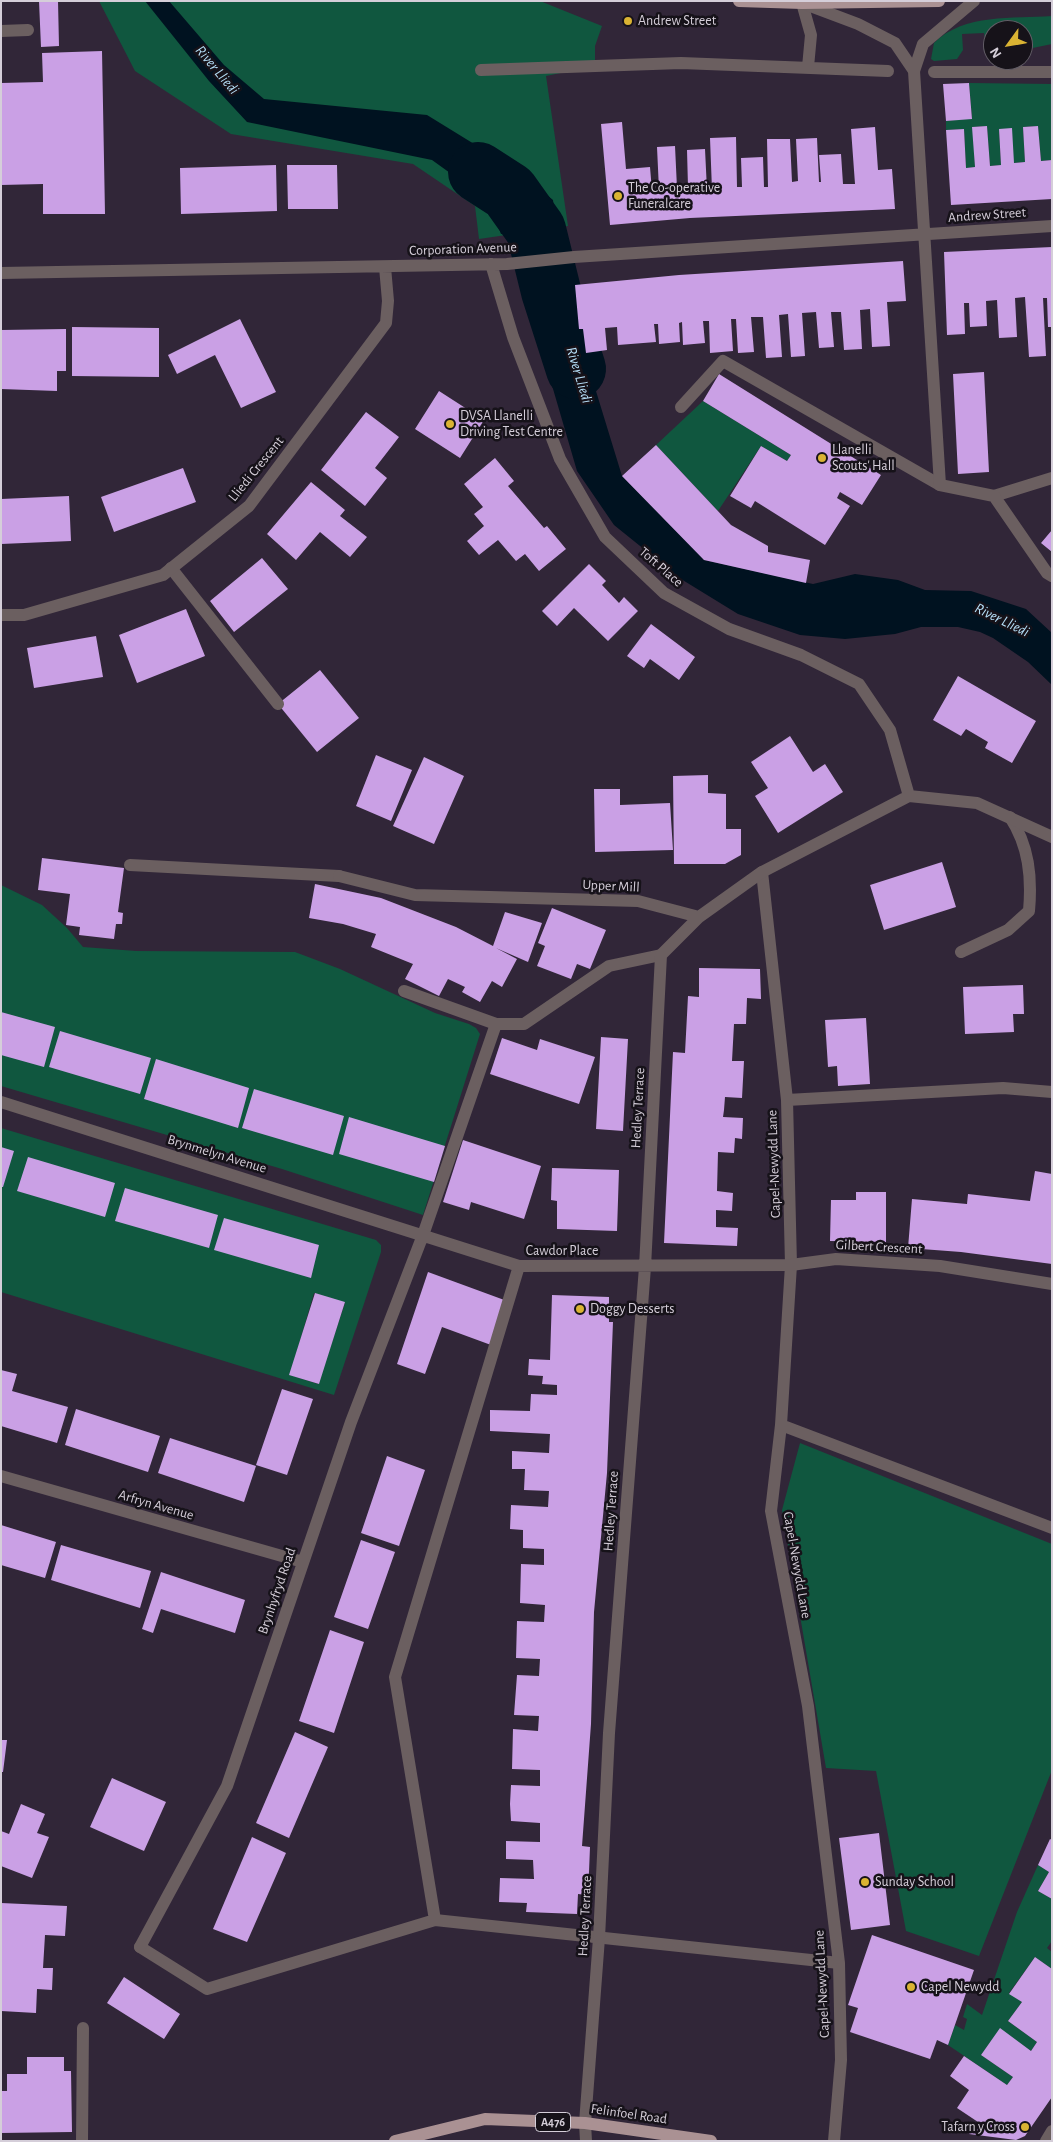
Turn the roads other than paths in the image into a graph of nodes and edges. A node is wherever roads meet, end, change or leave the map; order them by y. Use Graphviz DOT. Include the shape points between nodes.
graph roads {
  1 [pos="739,1"];
  2 [pos="939,1"];
  3 [pos="974,1"];
  4 [pos="802,3"];
  5 [pos="28,30"];
  6 [pos="1,31"];
  7 [pos="808,67"];
  8 [pos="481,70"];
  9 [pos="888,71"];
  10 [pos="914,71"];
  11 [pos="934,72"];
  12 [pos="1052,72"];
  13 [pos="1052,226"];
  14 [pos="925,235"];
  15 [pos="491,264"];
  16 [pos="385,267"];
  17 [pos="1,273"];
  18 [pos="681,407"];
  19 [pos="1052,478"];
  20 [pos="940,485"];
  21 [pos="994,496"];
  22 [pos="171,568"];
  23 [pos="1052,576"];
  24 [pos="1,615"];
  25 [pos="278,704"];
  26 [pos="908,796"];
  27 [pos="1010,817"];
  28 [pos="1052,837"];
  29 [pos="130,865"];
  30 [pos="762,872"];
  31 [pos="699,917"];
  32 [pos="961,952"];
  33 [pos="661,955"];
  34 [pos="404,992"];
  35 [pos="496,1024"];
  36 [pos="1052,1092"];
  37 [pos="787,1100"];
  38 [pos="1,1102"];
  39 [pos="424,1235"];
  40 [pos="791,1265"];
  41 [pos="519,1266"];
  42 [pos="645,1267"];
  43 [pos="1052,1284"];
  44 [pos="781,1426"];
  45 [pos="1,1476"];
  46 [pos="1052,1528"];
  47 [pos="303,1562"];
  48 [pos="435,1920"];
  49 [pos="599,1938"];
  50 [pos="839,1963"];
  51 [pos="83,2028"];
  52 [pos="585,2123"];
  53 [pos="1052,2131"];
  54 [pos="82,2141"];
  55 [pos="395,2141"];
  56 [pos="586,2141"];
  57 [pos="711,2141"];
  58 [pos="834,2141"];
  59 [pos="1046,2141"];
  1 -- 4 [label="main road"];
  2 -- 4 [label="main road"];
  3 -- 10 [label="street" via="923,44"];
  4 -- 7 [label="street" via="811,35"];
  4 -- 10 [label="street" via="858,24 895,43"];
  5 -- 6 [label="street"];
  7 -- 8 [label="street" via="681,63"];
  7 -- 9 [label="street"];
  10 -- 14 [label="street"];
  11 -- 12 [label="street"];
  13 -- 14 [label="street, Andrew Street"];
  14 -- 15 [label="street, Corporation Avenue"];
  14 -- 20 [label="street"];
  15 -- 16 [label="street, Corporation Avenue"];
  15 -- 26 [label="street, Toft Place" via="512,337 560,459 605,537 664,593 729,629 801,655 859,684 890,730"];
  16 -- 17 [label="street, Corporation Avenue"];
  16 -- 22 [label="street, Lliedi Crescent" via="386,323 249,506"];
  18 -- 20 [label="street" via="723,361"];
  19 -- 21 [label="street"];
  20 -- 21 [label="street"];
  21 -- 23 [label="street"];
  22 -- 24 [label="street, Lliedi Crescent" via="163,575 24,615"];
  22 -- 25 [label="street"];
  26 -- 27 [label="street" via="977,803"];
  26 -- 30 [label="street"];
  27 -- 28 [label="street"];
  27 -- 32 [label="street" via="1021,834 1025,850 1031,885 1029,911 1008,930"];
  29 -- 31 [label="street, Upper Mill" via="339,876 416,895 638,900"];
  30 -- 31 [label="street"];
  30 -- 37 [label="street, Capel-Newydd Lane"];
  31 -- 33 [label="street"];
  33 -- 35 [label="street" via="609,966 524,1024"];
  33 -- 42 [label="street, Hedley Terrace"];
  34 -- 35 [label="street"];
  35 -- 39 [label="street, Brynhyfryd Road"];
  36 -- 37 [label="street" via="1004,1088"];
  37 -- 40 [label="street, Capel-Newydd Lane"];
  38 -- 39 [label="street, Brynmelyn Avenue"];
  39 -- 41 [label="street, Cawdor Place"];
  39 -- 47 [label="street, Brynhyfryd Road" via="351,1422"];
  40 -- 42 [label="street, Gilbert Crescent"];
  40 -- 43 [label="street, Gilbert Crescent" via="836,1259 940,1266"];
  40 -- 44 [label="street, Capel-Newydd Lane"];
  41 -- 42 [label="street, Cawdor Place"];
  41 -- 48 [label="street" via="395,1677"];
  42 -- 49 [label="street, Hedley Terrace" via="609,1732"];
  44 -- 46 [label="street"];
  44 -- 50 [label="street, Capel-Newydd Lane" via="771,1511 808,1706"];
  45 -- 47 [label="street, Arfryn Avenue"];
  47 -- 48 [label="street, Brynhyfryd Road" via="227,1786 140,1947 207,1989"];
  48 -- 49 [label="street"];
  49 -- 50 [label="street"];
  49 -- 52 [label="street, Hedley Terrace"];
  50 -- 58 [label="street, Capel-Newydd Lane" via="841,2060"];
  51 -- 54 [label="street"];
  52 -- 55 [label="main road, Felinfoel Road / A476" via="485,2120"];
  52 -- 56 [label="street, Hedley Terrace"];
  52 -- 57 [label="main road, Felinfoel Road / A476"];
  53 -- 59 [label="street"];
}
